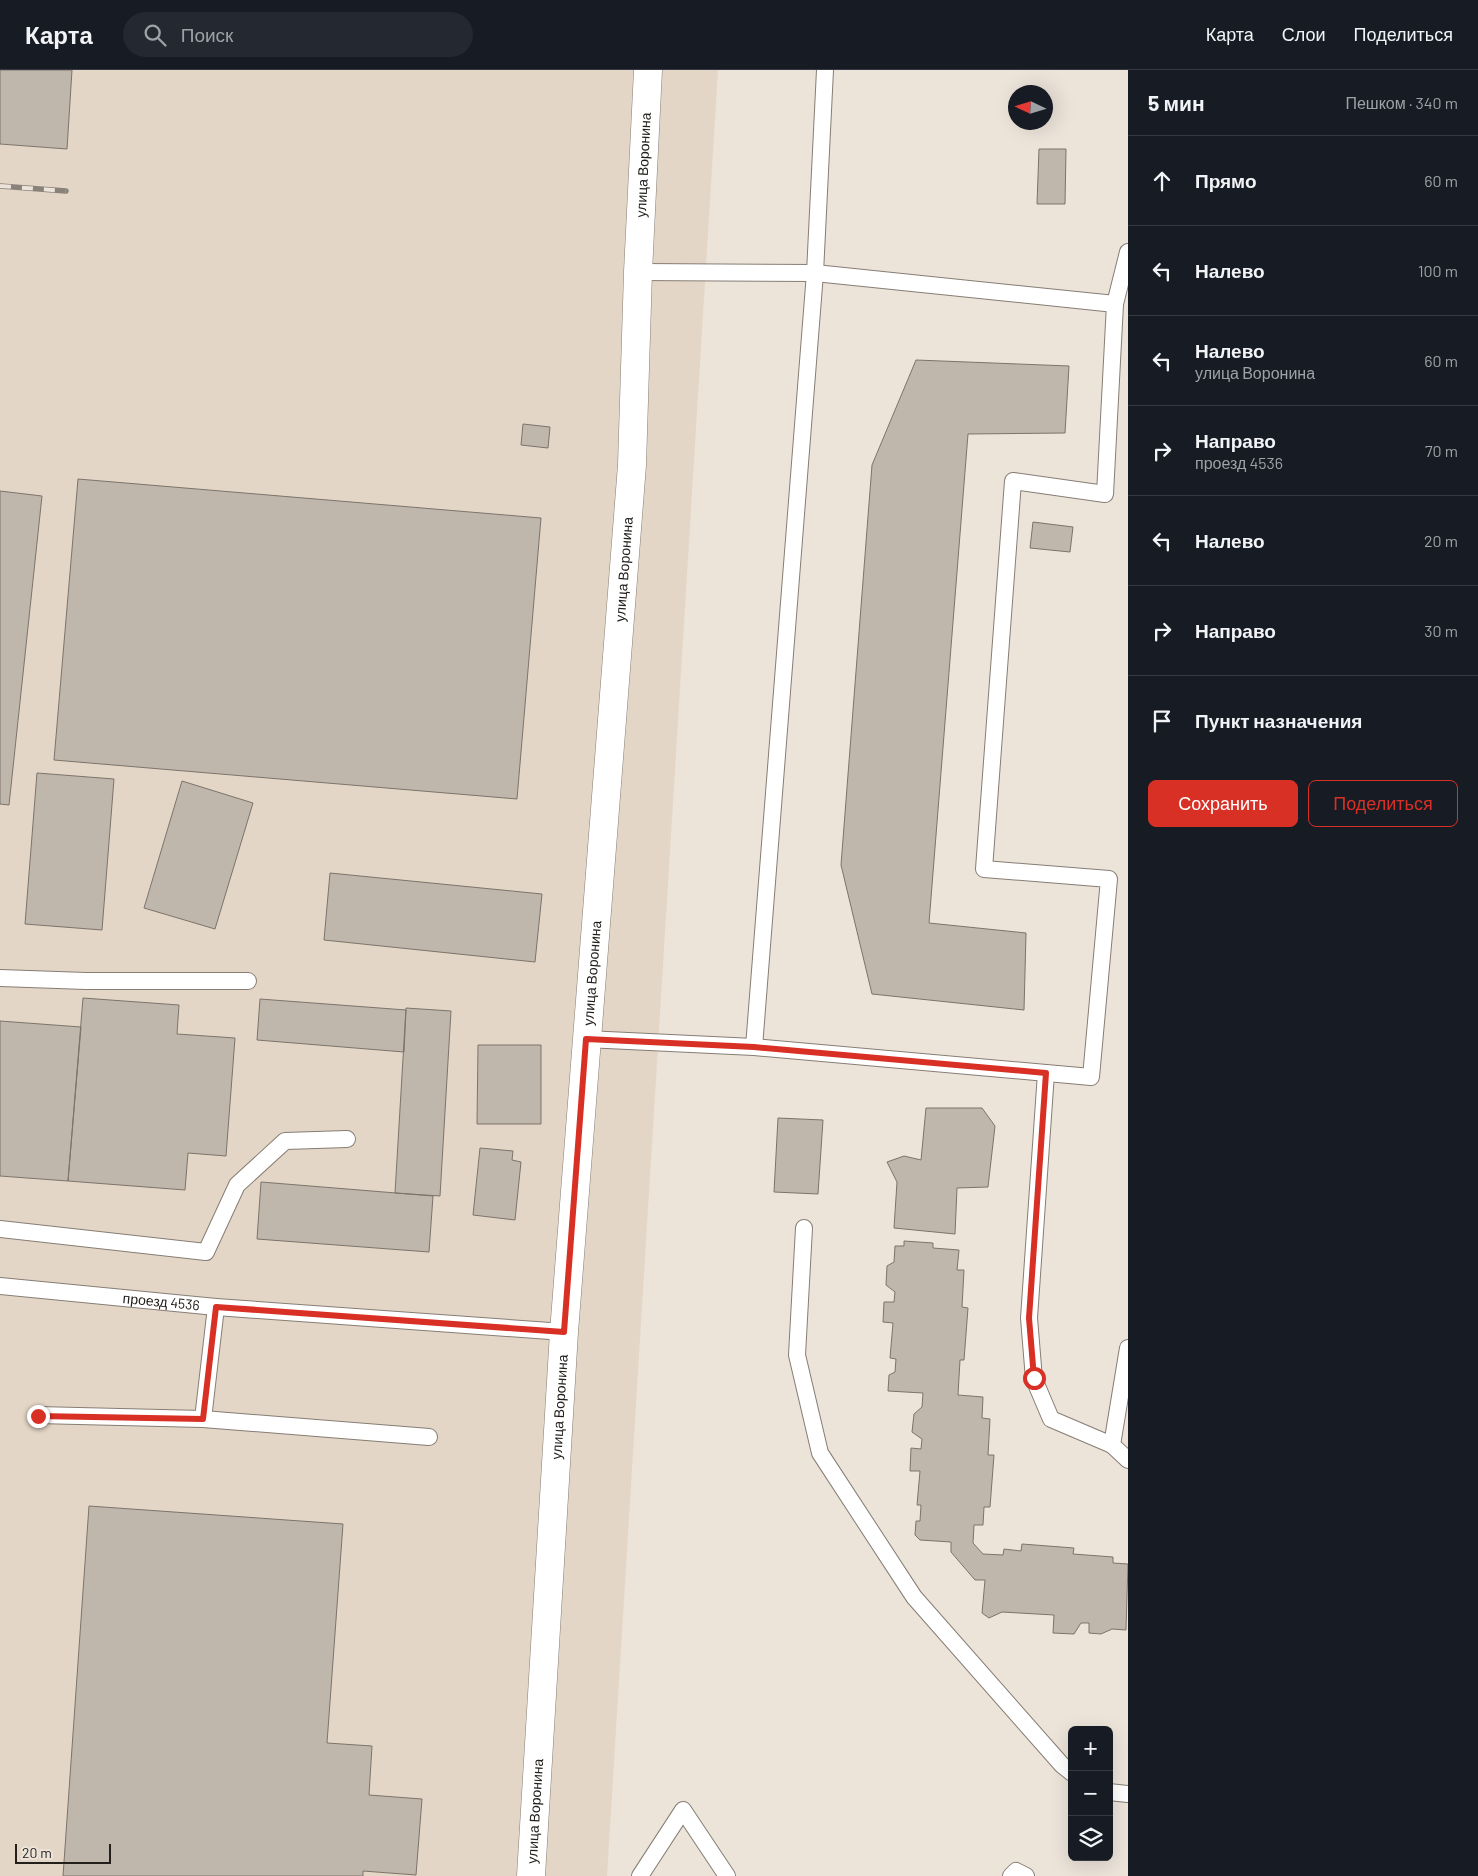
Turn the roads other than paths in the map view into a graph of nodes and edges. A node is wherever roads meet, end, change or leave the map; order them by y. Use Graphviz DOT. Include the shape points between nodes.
graph roads {
  1 [pos="648,70"];
  2 [pos="824,70"];
  3 [pos="1128,252"];
  4 [pos="638,272"];
  5 [pos="815,273"];
  6 [pos="1115,304"];
  7 [pos="0,978"];
  8 [pos="248,981"];
  9 [pos="586,1039"];
  10 [pos="754,1047"];
  11 [pos="1046,1073"];
  12 [pos="347,1139"];
  13 [pos="0,1228"];
  14 [pos="804,1228"];
  15 [pos="0,1286"];
  16 [pos="216,1307"];
  17 [pos="564,1332"];
  18 [pos="1128,1348"];
  19 [pos="38,1416"];
  20 [pos="203,1419"];
  21 [pos="429,1436"];
  22 [pos="1112,1445"];
  23 [pos="1128,1460"];
  24 [pos="1070,1771"];
  25 [pos="1113,1792"];
  26 [pos="1128,1794"];
  27 [pos="531,1876"];
  28 [pos="640,1876"];
  29 [pos="727,1876"];
  30 [pos="1010,1876"];
  31 [pos="1026,1876"];
  1 -- 4 [label="street, улица Воронина"];
  2 -- 5 [label="lane"];
  3 -- 6 [label="lane"];
  4 -- 5 [label="lane"];
  4 -- 9 [label="street, улица Воронина" via="632,465"];
  5 -- 6 [label="lane"];
  5 -- 10 [label="lane"];
  6 -- 11 [label="lane" via="1105,494 1013,481 984,869 1109,879 1091,1077"];
  7 -- 8 [label="lane"];
  9 -- 10 [label="lane"];
  9 -- 17 [label="street, улица Воронина"];
  10 -- 11 [label="lane"];
  11 -- 22 [label="lane" via="1029,1318 1034,1378 1051,1419"];
  12 -- 13 [label="lane" via="285,1141 237,1185 206,1252"];
  14 -- 24 [label="lane" via="797,1355 820,1453 914,1597"];
  15 -- 16 [label="lane, проезд 4536"];
  16 -- 17 [label="lane, проезд 4536"];
  16 -- 20 [label="lane"];
  17 -- 27 [label="street, улица Воронина"];
  18 -- 22 [label="lane"];
  19 -- 20 [label="lane"];
  20 -- 21 [label="lane"];
  22 -- 23 [label="lane"];
  25 -- 26 [label="lane"];
  28 -- 29 [label="lane" via="683,1810"];
  30 -- 31 [label="lane" via="1016,1872"];
}
